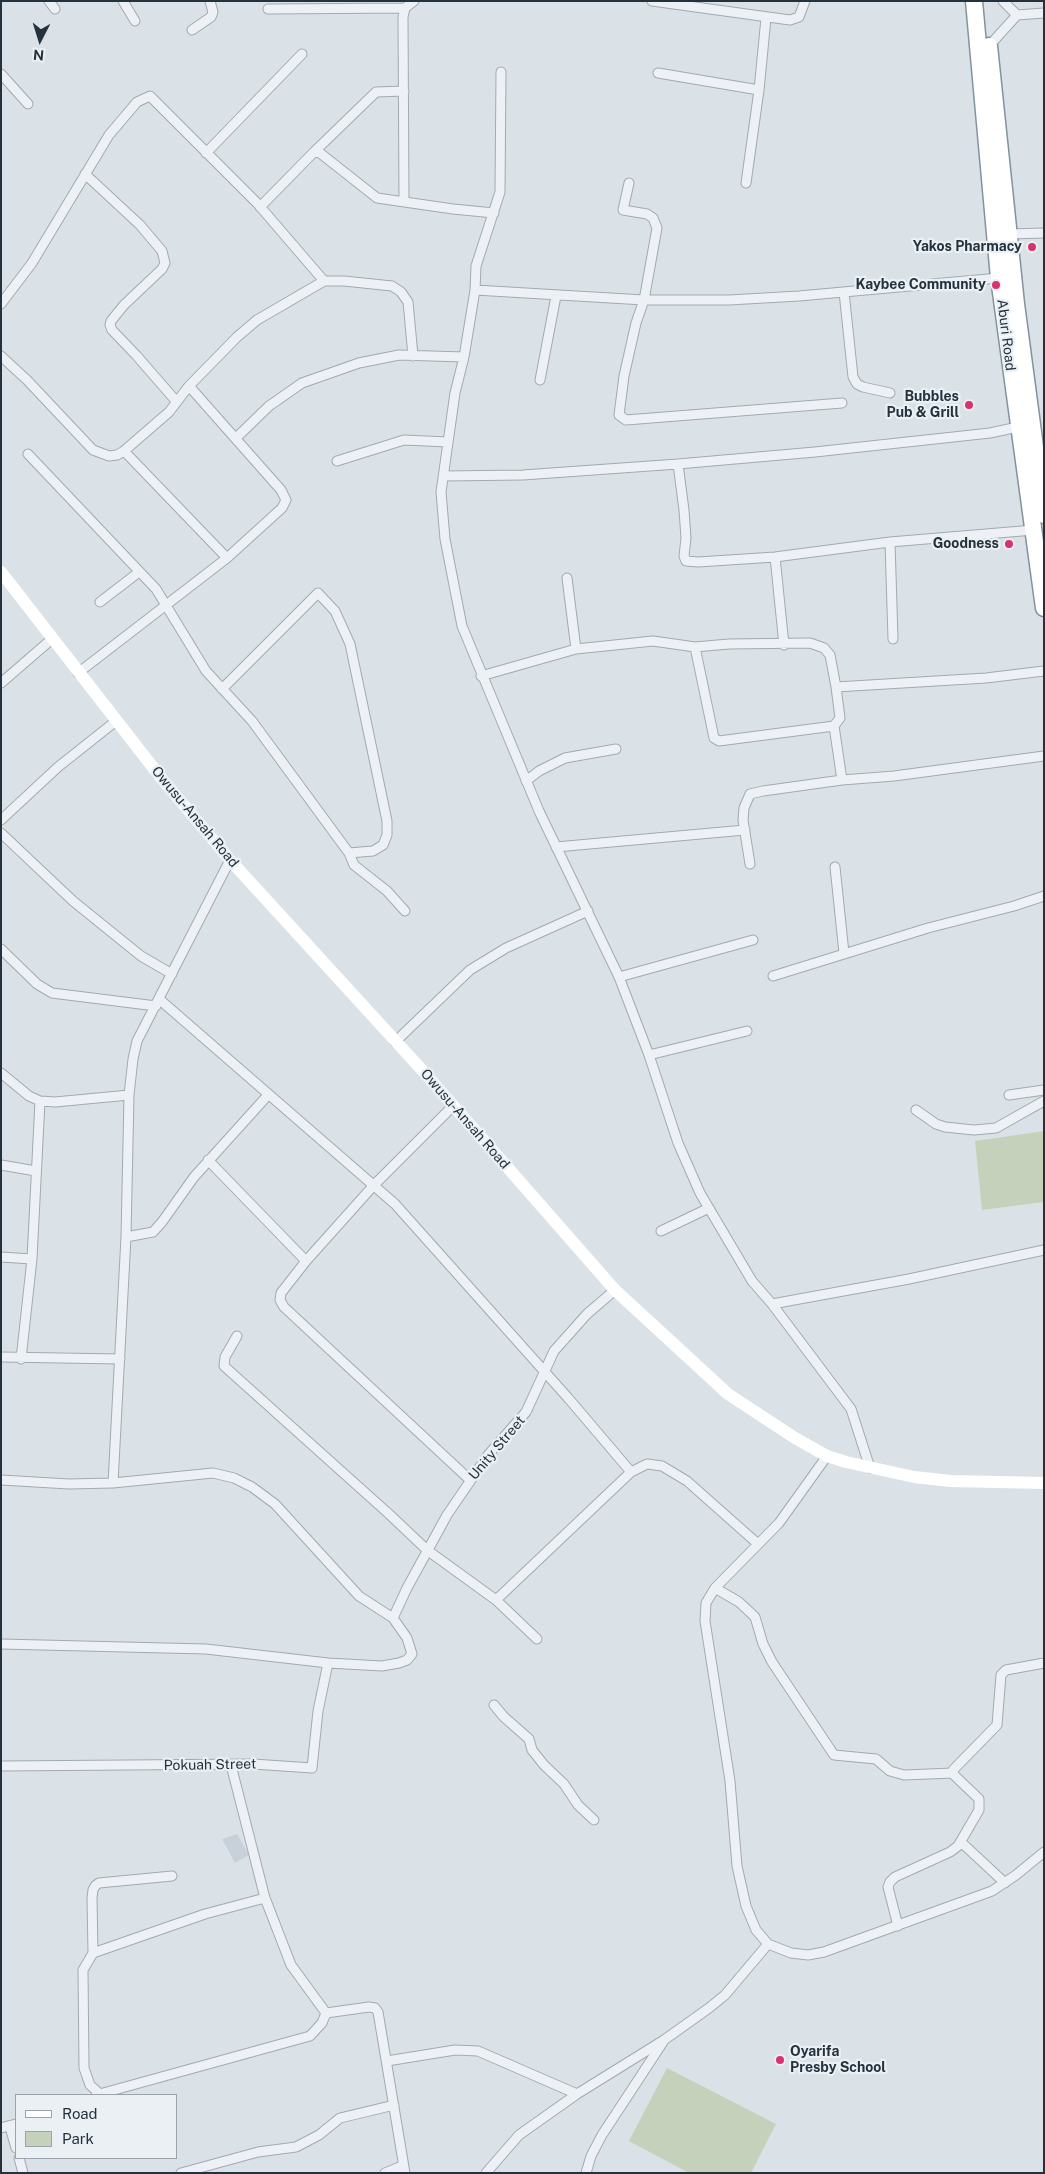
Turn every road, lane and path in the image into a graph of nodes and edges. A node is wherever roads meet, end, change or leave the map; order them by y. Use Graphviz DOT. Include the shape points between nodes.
graph roads {
  1 [pos="49,1"];
  2 [pos="123,1"];
  3 [pos="210,1"];
  4 [pos="414,1"];
  5 [pos="652,1"];
  6 [pos="806,1"];
  7 [pos="974,1"];
  8 [pos="984,1"];
  9 [pos="1003,1"];
  10 [pos="405,8"];
  11 [pos="55,9"];
  12 [pos="268,9"];
  13 [pos="1044,13"];
  14 [pos="1017,15"];
  15 [pos="766,18"];
  16 [pos="135,21"];
  17 [pos="192,30"];
  18 [pos="989,46"];
  19 [pos="302,54"];
  20 [pos="501,72"];
  21 [pos="1,74"];
  22 [pos="658,74"];
  23 [pos="759,90"];
  24 [pos="404,91"];
  25 [pos="28,104"];
  26 [pos="314,152"];
  27 [pos="206,153"];
  28 [pos="85,174"];
  29 [pos="746,182"];
  30 [pos="629,183"];
  31 [pos="404,202"];
  32 [pos="260,207"];
  33 [pos="494,213"];
  34 [pos="1044,233"];
  35 [pos="1009,234"];
  36 [pos="998,278"];
  37 [pos="324,281"];
  38 [pos="475,290"];
  39 [pos="844,292"];
  40 [pos="556,296"];
  41 [pos="644,300"];
  42 [pos="1,304"];
  43 [pos="1,356"];
  44 [pos="413,356"];
  45 [pos="464,357"];
  46 [pos="540,380"];
  47 [pos="189,386"];
  48 [pos="890,394"];
  49 [pos="176,401"];
  50 [pos="842,402"];
  51 [pos="1018,427"];
  52 [pos="236,438"];
  53 [pos="448,442"];
  54 [pos="1028,443"];
  55 [pos="124,451"];
  56 [pos="28,454"];
  57 [pos="337,460"];
  58 [pos="678,464"];
  59 [pos="444,476"];
  60 [pos="1044,515"];
  61 [pos="1034,530"];
  62 [pos="890,542"];
  63 [pos="775,557"];
  64 [pos="227,558"];
  65 [pos="1,572"];
  66 [pos="139,572"];
  67 [pos="567,578"];
  68 [pos="100,602"];
  69 [pos="165,604"];
  70 [pos="1044,608"];
  71 [pos="53,638"];
  72 [pos="893,639"];
  73 [pos="784,645"];
  74 [pos="694,647"];
  75 [pos="576,649"];
  76 [pos="1044,671"];
  77 [pos="78,673"];
  78 [pos="481,676"];
  79 [pos="1,683"];
  80 [pos="836,686"];
  81 [pos="222,689"];
  82 [pos="116,721"];
  83 [pos="834,726"];
  84 [pos="616,750"];
  85 [pos="1044,756"];
  86 [pos="842,780"];
  87 [pos="526,781"];
  88 [pos="1,820"];
  89 [pos="745,830"];
  90 [pos="1,833"];
  91 [pos="556,847"];
  92 [pos="349,853"];
  93 [pos="230,860"];
  94 [pos="750,864"];
  95 [pos="834,867"];
  96 [pos="1044,896"];
  97 [pos="405,911"];
  98 [pos="588,911"];
  99 [pos="753,940"];
  100 [pos="1,949"];
  101 [pos="844,954"];
  102 [pos="172,974"];
  103 [pos="773,976"];
  104 [pos="618,977"];
  105 [pos="157,1003"];
  106 [pos="747,1031"];
  107 [pos="395,1042"];
  108 [pos="649,1055"];
  109 [pos="1,1073"];
  110 [pos="1044,1090"];
  111 [pos="128,1094"];
  112 [pos="268,1094"];
  113 [pos="1009,1095"];
  114 [pos="40,1101"];
  115 [pos="1044,1101"];
  116 [pos="453,1106"];
  117 [pos="916,1110"];
  118 [pos="208,1160"];
  119 [pos="1,1165"];
  120 [pos="36,1171"];
  121 [pos="374,1185"];
  122 [pos="709,1208"];
  123 [pos="661,1232"];
  124 [pos="126,1236"];
  125 [pos="1044,1250"];
  126 [pos="1,1257"];
  127 [pos="32,1259"];
  128 [pos="306,1261"];
  129 [pos="615,1290"];
  130 [pos="772,1304"];
  131 [pos="237,1336"];
  132 [pos="1,1357"];
  133 [pos="21,1359"];
  134 [pos="120,1359"];
  135 [pos="544,1372"];
  136 [pos="828,1456"];
  137 [pos="870,1468"];
  138 [pos="631,1472"];
  139 [pos="1,1480"];
  140 [pos="470,1480"];
  141 [pos="113,1482"];
  142 [pos="1044,1483"];
  143 [pos="758,1544"];
  144 [pos="427,1550"];
  145 [pos="715,1588"];
  146 [pos="496,1600"];
  147 [pos="393,1618"];
  148 [pos="537,1639"];
  149 [pos="1,1644"];
  150 [pos="328,1663"];
  151 [pos="1044,1663"];
  152 [pos="494,1705"];
  153 [pos="232,1765"];
  154 [pos="1,1766"];
  155 [pos="953,1773"];
  156 [pos="594,1820"];
  157 [pos="961,1842"];
  158 [pos="1044,1852"];
  159 [pos="172,1876"];
  160 [pos="1005,1883"];
  161 [pos="264,1898"];
  162 [pos="898,1926"];
  163 [pos="768,1944"];
  164 [pos="93,1953"];
  165 [pos="326,2013"];
  166 [pos="664,2040"];
  167 [pos="387,2062"];
  168 [pos="97,2094"];
  169 [pos="102,2094"];
  170 [pos="577,2094"];
  171 [pos="394,2104"];
  172 [pos="9,2126"];
  173 [pos="15,2145"];
  174 [pos="19,2159"];
  175 [pos="404,2169"];
  176 [pos="23,2173"];
  177 [pos="181,2173"];
  178 [pos="385,2173"];
  179 [pos="486,2173"];
  180 [pos="586,2173"];
  1 -- 11 [label="street"];
  2 -- 16 [label="street"];
  3 -- 17 [label="street" via="212,17"];
  4 -- 10 [label="street"];
  5 -- 15 [label="street"];
  6 -- 15 [label="street" via="799,17 790,20"];
  7 -- 36 [label="highway, Aburi Road"];
  8 -- 18 [label="highway, Aburi Road"];
  9 -- 14 [label="street"];
  10 -- 12 [label="street"];
  10 -- 24 [label="street"];
  13 -- 14 [label="street"];
  14 -- 18 [label="street"];
  15 -- 23 [label="street"];
  18 -- 35 [label="highway, Aburi Road"];
  19 -- 27 [label="street"];
  20 -- 33 [label="street" via="500,192"];
  21 -- 25 [label="street"];
  22 -- 23 [label="street"];
  23 -- 29 [label="street"];
  24 -- 26 [label="street" via="376,92"];
  24 -- 31 [label="street"];
  26 -- 31 [label="street" via="320,153 377,198"];
  26 -- 32 [label="street"];
  27 -- 28 [label="street" via="150,96 137,102 109,135"];
  27 -- 32 [label="street"];
  28 -- 42 [label="street" via="32,264"];
  28 -- 49 [label="street" via="140,225 162,251 165,263 162,269 124,305 110,325"];
  30 -- 41 [label="street" via="623,210 648,214 657,228"];
  31 -- 33 [label="street"];
  32 -- 37 [label="street"];
  33 -- 38 [label="street" via="476,266"];
  34 -- 35 [label="street"];
  35 -- 54 [label="highway, Aburi Road"];
  36 -- 39 [label="street"];
  36 -- 51 [label="highway, Aburi Road"];
  37 -- 44 [label="street" via="392,286 401,292 408,302"];
  37 -- 47 [label="street" via="257,320"];
  38 -- 40 [label="street"];
  38 -- 45 [label="street"];
  39 -- 41 [label="street" via="738,299"];
  39 -- 48 [label="street" via="853,377 863,387"];
  40 -- 41 [label="street"];
  40 -- 46 [label="street"];
  41 -- 50 [label="street" via="624,376 619,415 626,420"];
  43 -- 55 [label="street" via="93,450 109,456"];
  44 -- 45 [label="street"];
  44 -- 52 [label="street" via="359,363 302,383 269,406"];
  45 -- 53 [label="street"];
  47 -- 49 [label="street"];
  47 -- 52 [label="street"];
  49 -- 55 [label="street" via="159,422"];
  51 -- 54 [label="highway, Aburi Road"];
  51 -- 58 [label="street" via="990,433"];
  52 -- 64 [label="street" via="286,500 282,508"];
  53 -- 57 [label="street" via="404,440"];
  53 -- 59 [label="street"];
  54 -- 60 [label="highway, Aburi Road"];
  54 -- 61 [label="highway, Aburi Road"];
  55 -- 64 [label="street"];
  56 -- 66 [label="street"];
  58 -- 59 [label="street" via="523,475"];
  58 -- 63 [label="street" via="686,561"];
  59 -- 78 [label="street" via="441,492 450,568 462,626"];
  61 -- 62 [label="street"];
  61 -- 70 [label="highway, Aburi Road"];
  62 -- 63 [label="street"];
  62 -- 72 [label="street"];
  63 -- 73 [label="street"];
  64 -- 69 [label="street"];
  65 -- 71 [label="street, Owusu-Ansah Road"];
  66 -- 68 [label="street"];
  66 -- 69 [label="street"];
  67 -- 75 [label="street"];
  69 -- 77 [label="street"];
  69 -- 81 [label="street" via="206,671"];
  71 -- 77 [label="street, Owusu-Ansah Road"];
  71 -- 79 [label="street"];
  73 -- 74 [label="street"];
  73 -- 80 [label="street" via="810,643 824,648 830,655"];
  74 -- 75 [label="street" via="641,641"];
  74 -- 83 [label="street" via="714,738 718,741"];
  75 -- 78 [label="street"];
  76 -- 80 [label="street" via="986,678"];
  77 -- 82 [label="street, Owusu-Ansah Road"];
  78 -- 87 [label="street"];
  80 -- 83 [label="street" via="840,718"];
  81 -- 92 [label="street" via="252,721"];
  81 -- 92 [label="street" via="318,593 335,611 350,644 387,821 383,845 373,850"];
  82 -- 88 [label="street" via="58,767"];
  82 -- 93 [label="street, Owusu-Ansah Road"];
  83 -- 86 [label="street"];
  84 -- 87 [label="street" via="565,758"];
  85 -- 86 [label="street"];
  86 -- 89 [label="street" via="750,794 744,808"];
  87 -- 91 [label="street"];
  89 -- 91 [label="street"];
  89 -- 94 [label="street"];
  90 -- 102 [label="street" via="73,901 141,956"];
  91 -- 98 [label="street"];
  92 -- 97 [label="street" via="354,865 387,891"];
  93 -- 102 [label="street"];
  93 -- 107 [label="street, Owusu-Ansah Road"];
  95 -- 101 [label="street"];
  96 -- 101 [label="street"];
  98 -- 104 [label="street"];
  98 -- 107 [label="street" via="506,948 470,970"];
  99 -- 104 [label="street"];
  100 -- 105 [label="street" via="37,984 52,993"];
  101 -- 103 [label="street"];
  102 -- 105 [label="street"];
  104 -- 108 [label="street"];
  105 -- 111 [label="street" via="137,1041"];
  105 -- 112 [label="street"];
  106 -- 108 [label="street"];
  107 -- 116 [label="street, Owusu-Ansah Road"];
  108 -- 122 [label="street" via="678,1143"];
  109 -- 114 [label="street"];
  110 -- 113 [label="street"];
  111 -- 114 [label="street"];
  111 -- 124 [label="street"];
  112 -- 118 [label="street"];
  112 -- 121 [label="street"];
  114 -- 120 [label="street"];
  115 -- 117 [label="street" via="996,1128 974,1130 936,1124"];
  116 -- 121 [label="street"];
  116 -- 129 [label="street, Owusu-Ansah Road"];
  118 -- 124 [label="street" via="153,1232"];
  118 -- 128 [label="street"];
  119 -- 120 [label="street"];
  120 -- 127 [label="street"];
  121 -- 128 [label="street"];
  121 -- 135 [label="street" via="395,1204"];
  122 -- 123 [label="street"];
  122 -- 130 [label="street" via="752,1281"];
  124 -- 134 [label="street"];
  125 -- 130 [label="street" via="910,1280"];
  126 -- 127 [label="street"];
  127 -- 133 [label="street"];
  128 -- 140 [label="street" via="281,1293 281,1304"];
  129 -- 135 [label="street, Unity Street" via="559,1344"];
  129 -- 136 [label="street, Owusu-Ansah Road" via="728,1394 786,1433"];
  130 -- 137 [label="street" via="851,1409"];
  131 -- 144 [label="street" via="225,1357 224,1366"];
  132 -- 133 [label="street"];
  133 -- 134 [label="street"];
  134 -- 141 [label="street"];
  135 -- 138 [label="street"];
  135 -- 140 [label="street, Unity Street" via="526,1412"];
  136 -- 137 [label="street, Owusu-Ansah Road"];
  136 -- 143 [label="street" via="779,1523"];
  137 -- 142 [label="street, Owusu-Ansah Road" via="951,1481"];
  138 -- 143 [label="street" via="647,1464 662,1466 687,1481"];
  138 -- 146 [label="street"];
  139 -- 141 [label="street" via="69,1484"];
  140 -- 144 [label="street, Unity Street"];
  141 -- 147 [label="street" via="213,1474 234,1478 252,1487 288,1517 359,1596"];
  143 -- 145 [label="street"];
  144 -- 146 [label="street"];
  144 -- 147 [label="street, Unity Street"];
  145 -- 155 [label="street" via="755,1617 772,1662 834,1755 876,1759 890,1771 904,1775"];
  145 -- 163 [label="street" via="704,1611 730,1781 737,1866 746,1906 756,1930"];
  146 -- 148 [label="street"];
  147 -- 150 [label="street" via="410,1644 412,1654 407,1660 382,1666"];
  149 -- 150 [label="street" via="206,1649"];
  150 -- 153 [label="street, Pokuah Street" via="318,1711 312,1768"];
  151 -- 155 [label="street" via="1006,1670 1001,1675 997,1725 953,1768"];
  152 -- 156 [label="street" via="529,1739 532,1750"];
  153 -- 154 [label="street, Pokuah Street"];
  153 -- 161 [label="street"];
  155 -- 157 [label="street" via="980,1803"];
  157 -- 160 [label="street"];
  157 -- 162 [label="street" via="950,1852 890,1882 888,1886"];
  158 -- 160 [label="street"];
  159 -- 164 [label="street" via="99,1883 92,1898"];
  160 -- 162 [label="street" via="992,1891"];
  161 -- 164 [label="street" via="205,1914"];
  161 -- 165 [label="street" via="291,1964"];
  162 -- 163 [label="street" via="808,1955 791,1953"];
  163 -- 166 [label="street" via="725,1995"];
  164 -- 168 [label="street" via="83,1970 84,2068"];
  165 -- 167 [label="street" via="375,2008"];
  165 -- 169 [label="street" via="310,2036"];
  166 -- 170 [label="street"];
  166 -- 180 [label="street" via="602,2135"];
  167 -- 170 [label="street" via="455,2050 478,2051"];
  167 -- 171 [label="street"];
  170 -- 179 [label="street" via="519,2135"];
  171 -- 175 [label="street"];
  171 -- 177 [label="street" via="340,2118 319,2135 296,2147 258,2152"];
  172 -- 173 [label="street"];
  174 -- 176 [label="street"];
  175 -- 178 [label="street"];
}
